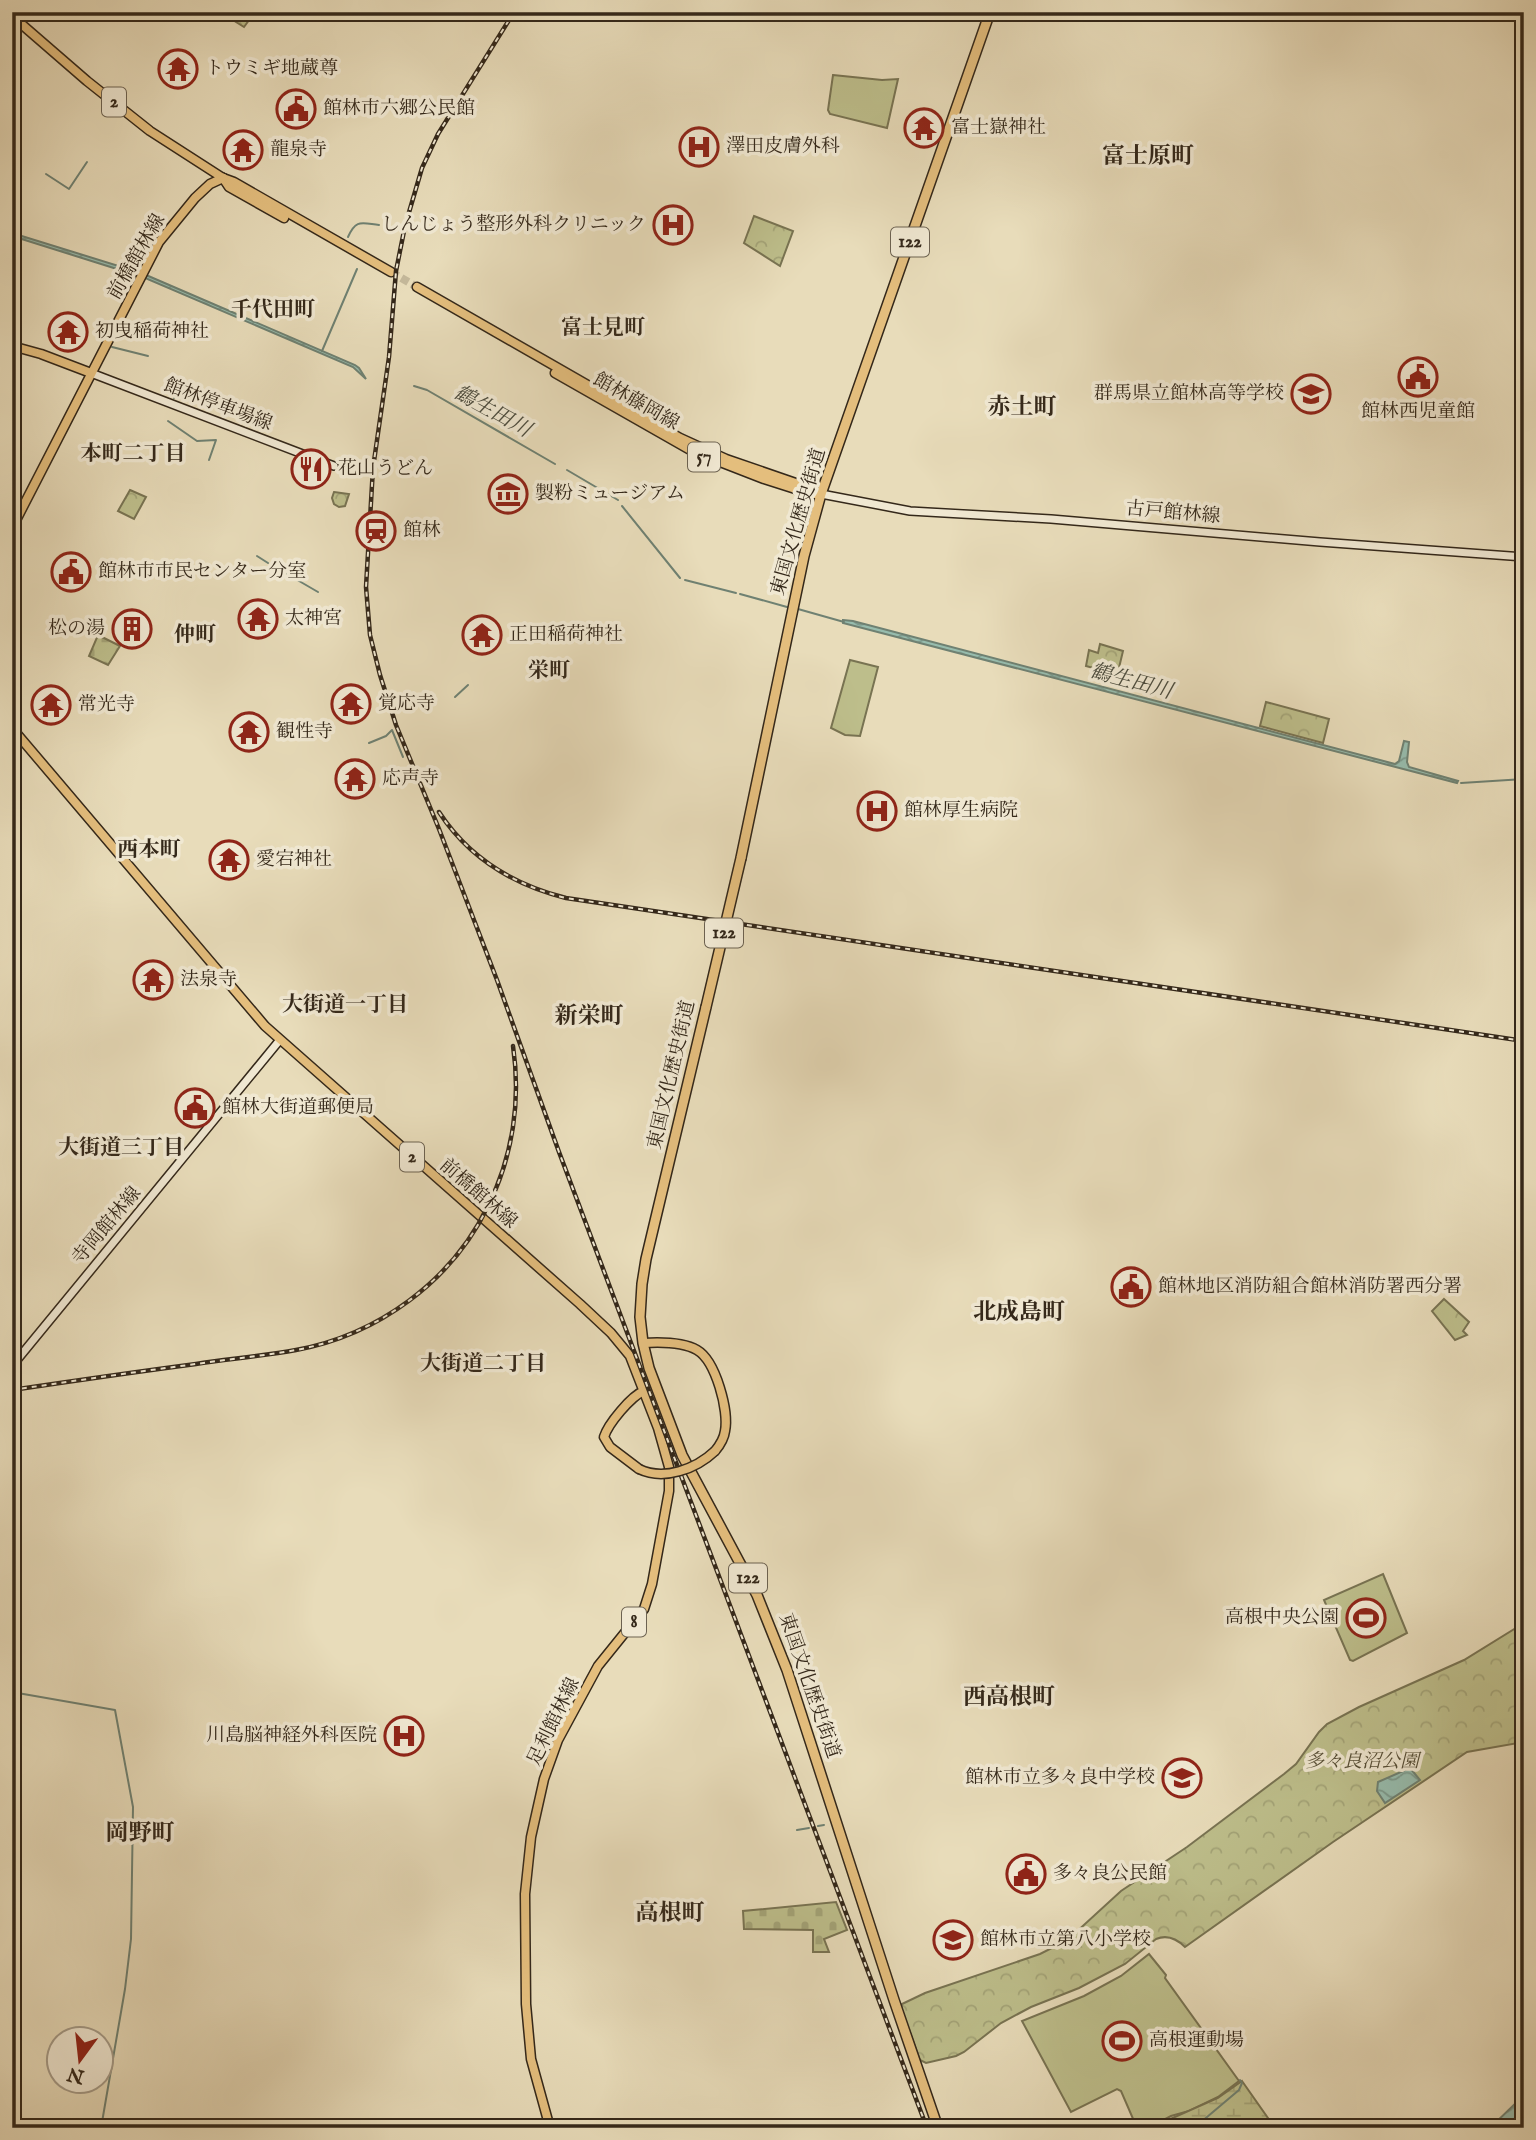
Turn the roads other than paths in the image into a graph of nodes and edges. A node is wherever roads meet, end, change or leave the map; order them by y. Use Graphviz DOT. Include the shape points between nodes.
graph roads {
  1 [pos="990,12"];
  2 [pos="12,16"];
  3 [pos="223,178"];
  4 [pos="391,275"];
  5 [pos="417,290"];
  6 [pos="12,346"];
  7 [pos="91,373"];
  8 [pos="334,466"];
  9 [pos="821,494"];
  10 [pos="12,528"];
  11 [pos="1524,557"];
  12 [pos="12,728"];
  13 [pos="279,1041"];
  14 [pos="643,1343"];
  15 [pos="12,1366"];
  16 [pos="644,1391"];
  17 [pos="550,2128"];
  18 [pos="938,2128"];
  1 -- 9 [label="highway, 東国文化歴史街道 / 122"];
  2 -- 3 [label="main road, 2" via="150,131"];
  3 -- 4 [label="main road"];
  3 -- 7 [label="main road, 前橋館林線" via="195,198 159,242"];
  5 -- 9 [label="main road, 館林藤岡線 / 57" via="680,438"];
  6 -- 7 [label="main road"];
  7 -- 8 [label="main road, 館林停車場線"];
  7 -- 10 [label="main road, 前橋館林線"];
  9 -- 11 [label="main road, 古戸館林線" via="910,511"];
  9 -- 14 [label="highway, 東国文化歴史街道 / 122, bridge" via="646,1259 640,1301"];
  12 -- 13 [label="main road, 前橋館林線 / 2"];
  13 -- 15 [label="main road, 寺岡館林線"];
  13 -- 16 [label="main road, 前橋館林線 / 2" via="611,1333 630,1356"];
  14 -- 16 [label="main road, bridge" via="690,1347 709,1360 726,1420 715,1451 703,1461 671,1473 652,1474 610,1447 604,1437 607,1430"];
  14 -- 18 [label="highway, 東国文化歴史街道 / 122" via="682,1455 757,1595 787,1670"];
  16 -- 17 [label="main road, 足利館林線 / 8" via="669,1467 652,1584 644,1609 598,1666 558,1740 544,1779 528,1853 528,2031"];
}
